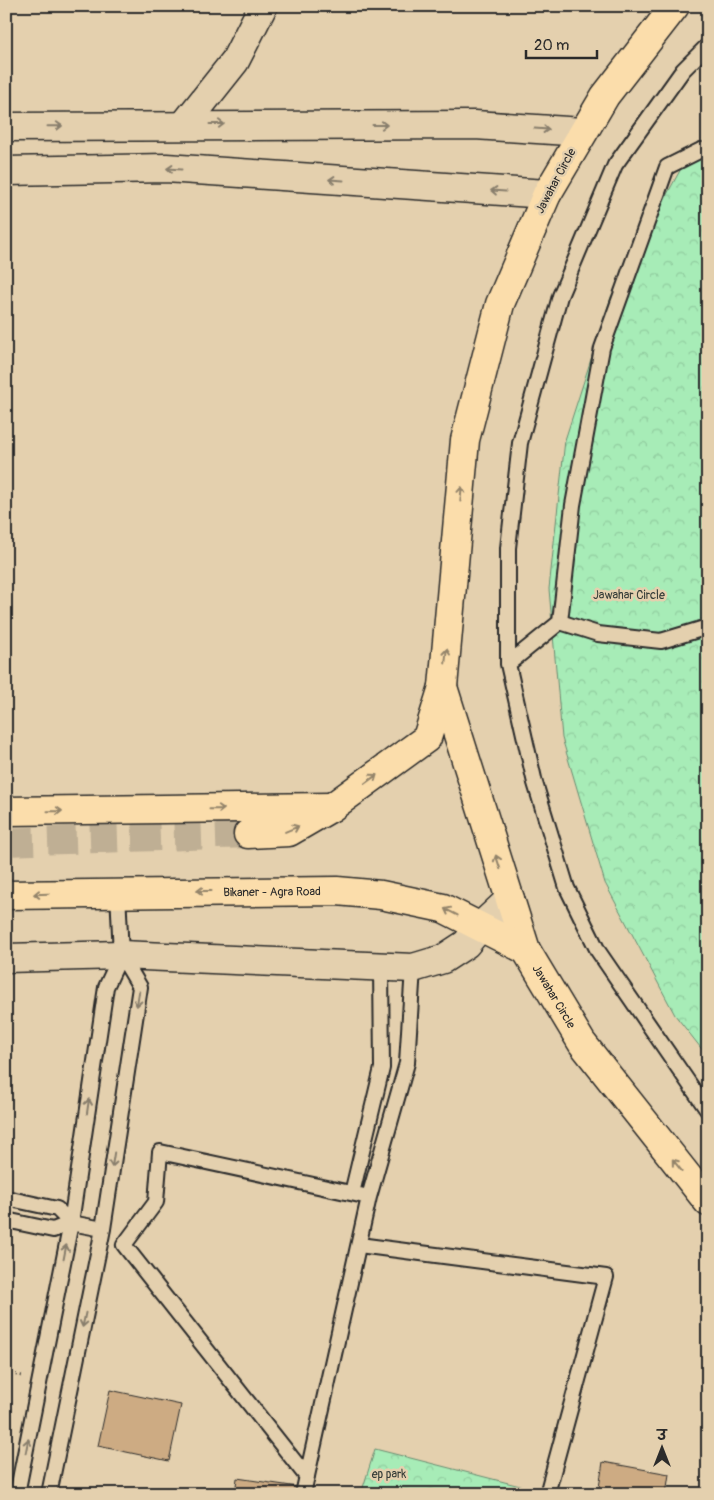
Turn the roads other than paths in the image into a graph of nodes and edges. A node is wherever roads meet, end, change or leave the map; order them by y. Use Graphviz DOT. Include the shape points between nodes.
graph roads {
  1 [pos="263,6"];
  2 [pos="675,6"];
  3 [pos="708,44"];
  4 [pos="185,124"];
  5 [pos="6,127"];
  6 [pos="583,132"];
  7 [pos="708,151"];
  8 [pos="6,171"];
  9 [pos="546,194"];
  10 [pos="560,622"];
  11 [pos="708,627"];
  12 [pos="508,664"];
  13 [pos="443,688"];
  14 [pos="332,807"];
  15 [pos="6,811"];
  16 [pos="248,834"];
  17 [pos="118,892"];
  18 [pos="6,895"];
  19 [pos="510,899"];
  20 [pos="480,927"];
  21 [pos="526,950"];
  22 [pos="121,956"];
  23 [pos="6,958"];
  24 [pos="381,967"];
  25 [pos="412,968"];
  26 [pos="708,1112"];
  27 [pos="352,1193"];
  28 [pos="369,1197"];
  29 [pos="6,1198"];
  30 [pos="708,1202"];
  31 [pos="6,1220"];
  32 [pos="71,1223"];
  33 [pos="103,1229"];
  34 [pos="359,1245"];
  35 [pos="307,1477"];
  36 [pos="17,1494"];
  37 [pos="49,1494"];
  38 [pos="304,1494"];
  39 [pos="547,1494"];
  1 -- 4 [label="main road" via="236,61"];
  2 -- 6 [label="main road, Jawahar Circle" via="604,96"];
  3 -- 12 [label="lane" via="683,70 615,165 560,296 520,443 508,548"];
  5 -- 4 [label="main road, one-way"];
  4 -- 6 [label="main road, one-way" via="475,125"];
  6 -- 9 [label="main road, Jawahar Circle"];
  7 -- 10 [label="lane" via="701,150 667,167 602,348 573,505"];
  9 -- 8 [label="main road, one-way" via="166,168"];
  13 -- 9 [label="main road, Jawahar Circle, one-way" via="465,440 500,304"];
  10 -- 11 [label="lane" via="598,634 661,641"];
  10 -- 12 [label="lane"];
  12 -- 26 [label="lane" via="535,783 567,888 598,951"];
  14 -- 13 [label="main road, one-way" via="427,738"];
  19 -- 13 [label="main road, Jawahar Circle, one-way"];
  15 -- 14 [label="main road, one-way"];
  16 -- 14 [label="main road, one-way" via="289,832"];
  17 -- 18 [label="main road, Bikaner - Agra Road, one-way"];
  20 -- 17 [label="main road, Bikaner - Agra Road, one-way" via="443,908 381,895 337,891"];
  17 -- 22 [label="lane"];
  19 -- 20 [label="main road"];
  19 -- 21 [label="main road, Jawahar Circle"];
  20 -- 21 [label="main road, Bikaner - Agra Road"];
  20 -- 25 [label="main road" via="466,944 451,954"];
  30 -- 21 [label="main road, Jawahar Circle, one-way" via="582,1043"];
  22 -- 23 [label="main road"];
  22 -- 24 [label="main road"];
  32 -- 22 [label="lane, one-way" via="106,987"];
  22 -- 33 [label="lane, one-way" via="140,987"];
  24 -- 25 [label="main road"];
  24 -- 27 [label="lane" via="382,1068"];
  25 -- 28 [label="lane" via="406,1063"];
  27 -- 28 [label="lane"];
  27 -- 35 [label="lane" via="160,1152 156,1202 124,1245"];
  28 -- 34 [label="lane"];
  29 -- 32 [label="lane" via="57,1209"];
  31 -- 32 [label="lane" via="53,1230"];
  32 -- 33 [label="lane"];
  36 -- 32 [label="lane, one-way"];
  33 -- 37 [label="lane, one-way"];
  34 -- 35 [label="lane"];
  34 -- 39 [label="lane" via="606,1277"];
  35 -- 38 [label="lane"];
}
